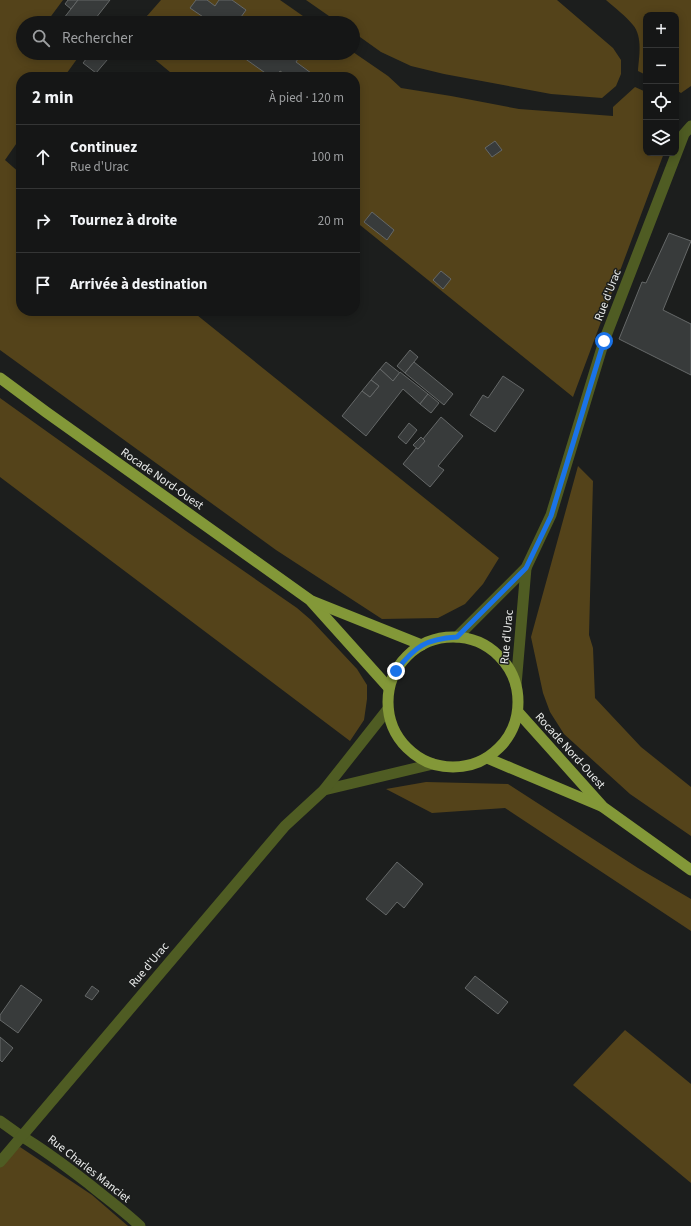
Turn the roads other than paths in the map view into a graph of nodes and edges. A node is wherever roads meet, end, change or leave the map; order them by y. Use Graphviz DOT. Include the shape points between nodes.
graph roads {
  1 [pos="691,126"];
  2 [pos="0,378"];
  3 [pos="526,568"];
  4 [pos="310,600"];
  5 [pos="457,637"];
  6 [pos="422,644"];
  7 [pos="516,685"];
  8 [pos="389,688"];
  9 [pos="388,709"];
  10 [pos="518,712"];
  11 [pos="487,758"];
  12 [pos="433,764"];
  13 [pos="324,790"];
  14 [pos="603,807"];
  15 [pos="691,870"];
  16 [pos="0,1121"];
  17 [pos="21,1136"];
  18 [pos="0,1162"];
  19 [pos="140,1226"];
  1 -- 3 [label="street, Rue d'Urac" via="684,134 604,341 551,516"];
  2 -- 4 [label="main road, Rocade Nord-Ouest"];
  3 -- 5 [label="street, Rue d'Urac"];
  3 -- 7 [label="street, Rue d'Urac"];
  4 -- 6 [label="main road, Rocade Nord-Ouest"];
  4 -- 8 [label="main road, Rocade Nord-Ouest"];
  5 -- 6 [label="main road" via="439,638"];
  5 -- 7 [label="main road" via="477,641 495,651 508,666"];
  6 -- 8 [label="main road" via="403,661"];
  7 -- 10 [label="main road"];
  8 -- 9 [label="main road"];
  9 -- 12 [label="main road" via="393,727 402,743 416,756"];
  9 -- 13 [label="street, Rue d'Urac"];
  10 -- 11 [label="main road" via="512,730 501,746"];
  10 -- 14 [label="main road, Rocade Nord-Ouest"];
  11 -- 12 [label="main road" via="470,766 451,768"];
  11 -- 14 [label="main road, Rocade Nord-Ouest"];
  12 -- 13 [label="street, Rue d'Urac"];
  13 -- 17 [label="street, Rue d'Urac" via="285,826"];
  14 -- 15 [label="main road, Rocade Nord-Ouest"];
  16 -- 17 [label="street, Rue Charles Manciet"];
  17 -- 18 [label="street, Rue d'Urac"];
  17 -- 19 [label="street, Rue Charles Manciet" via="70,1169"];
}
